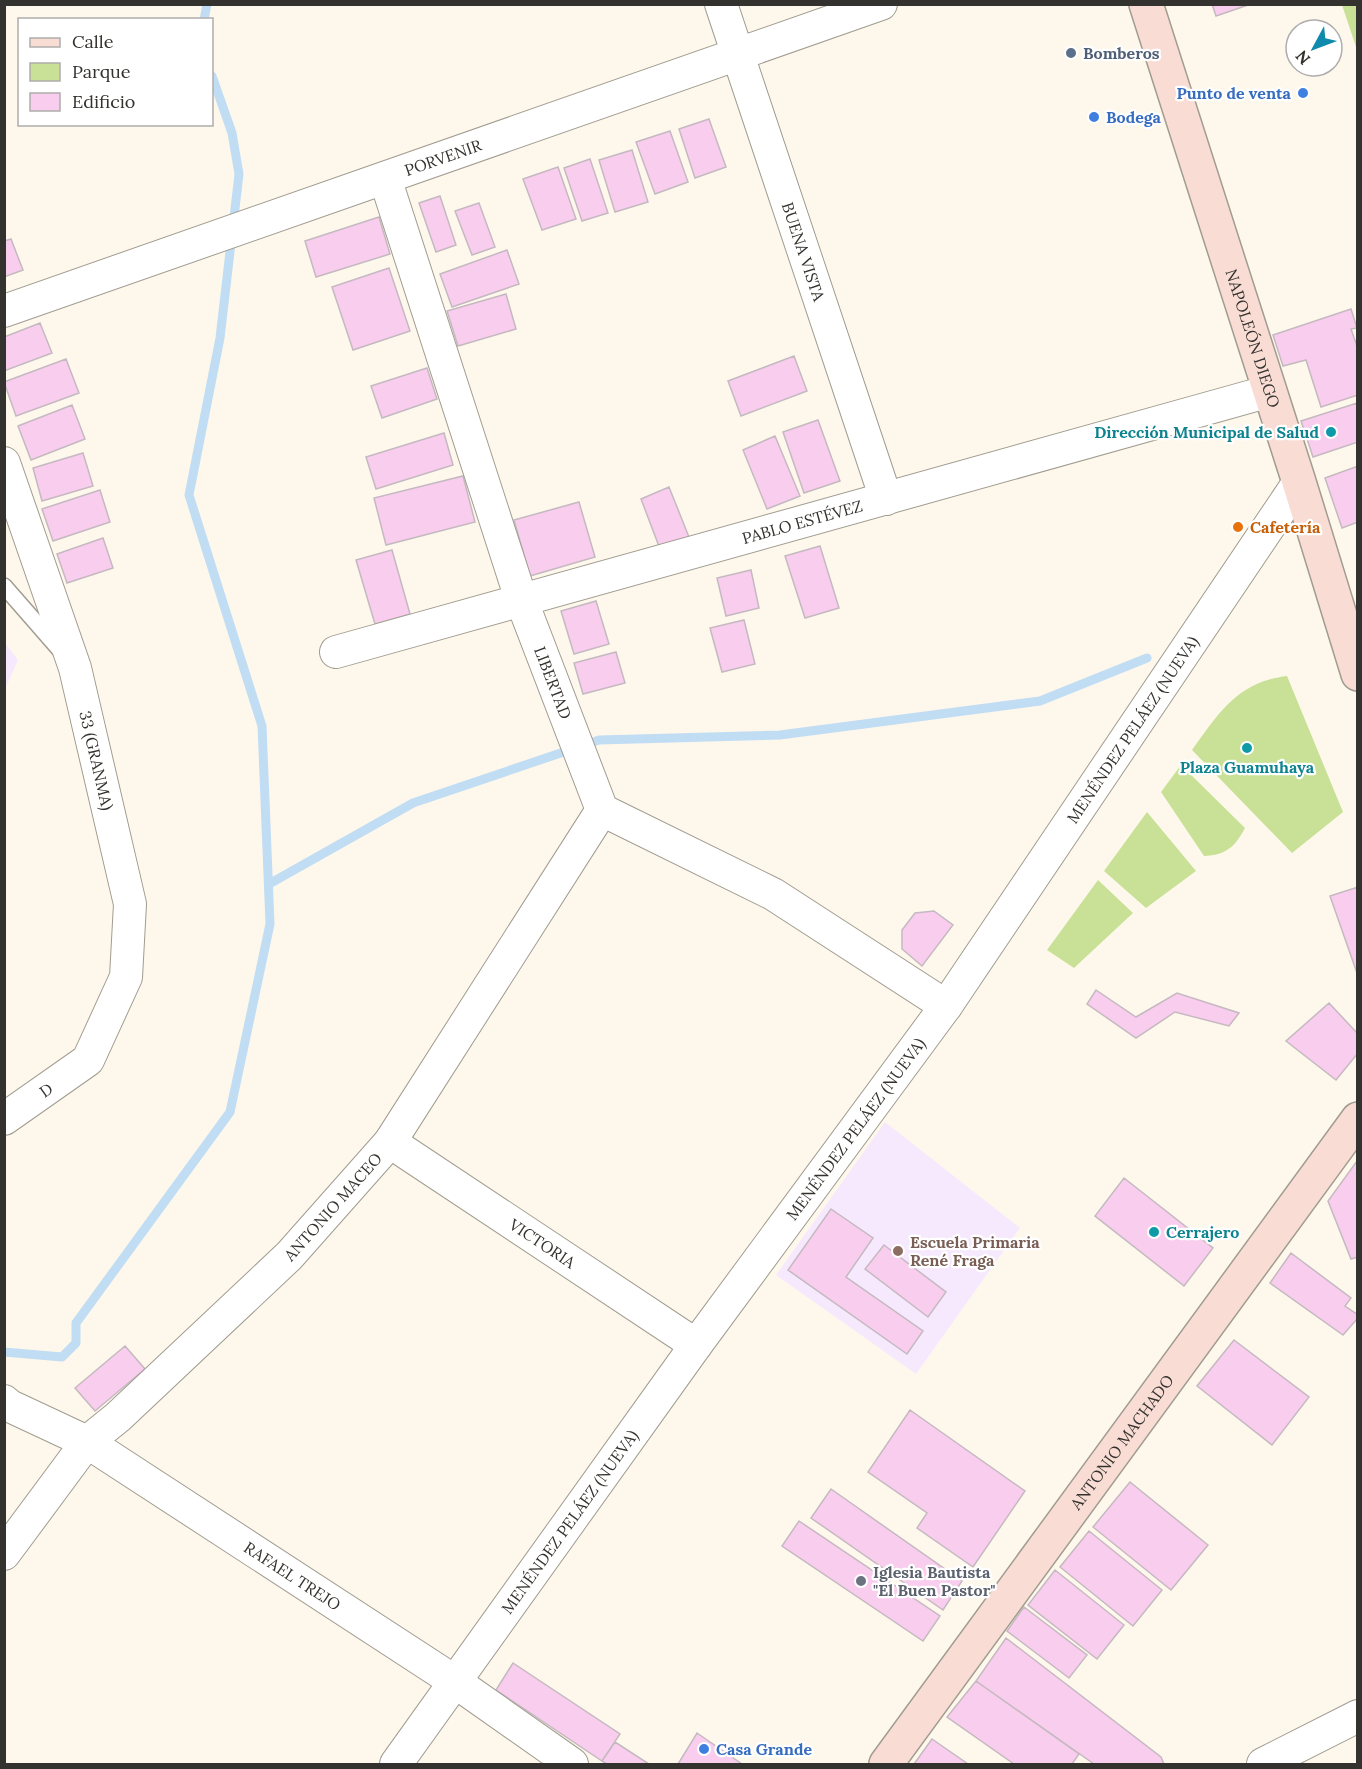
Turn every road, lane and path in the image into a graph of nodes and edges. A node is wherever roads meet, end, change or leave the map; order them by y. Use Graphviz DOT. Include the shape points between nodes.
graph roads {
  1 [pos="721,4"];
  2 [pos="881,4"];
  3 [pos="1146,4"];
  4 [pos="738,54"];
  5 [pos="385,178"];
  6 [pos="4,311"];
  7 [pos="1270,391"];
  8 [pos="4,463"];
  9 [pos="1299,482"];
  10 [pos="886,499"];
  11 [pos="4,586"];
  12 [pos="520,599"];
  13 [pos="336,652"];
  14 [pos="75,668"];
  15 [pos="1358,674"];
  16 [pos="602,810"];
  17 [pos="945,1006"];
  18 [pos="88,1060"];
  19 [pos="4,1119"];
  20 [pos="1358,1119"];
  21 [pos="390,1142"];
  22 [pos="696,1345"];
  23 [pos="7,1404"];
  24 [pos="87,1442"];
  25 [pos="4,1554"];
  26 [pos="454,1681"];
  27 [pos="1358,1716"];
  28 [pos="396,1764"];
  29 [pos="572,1764"];
  30 [pos="885,1764"];
  31 [pos="1263,1764"];
  1 -- 4 [label="street, BUENA VISTA"];
  2 -- 4 [label="street, PORVENIR"];
  3 -- 7 [label="main road, NAPOLEÓN DIEGO"];
  4 -- 5 [label="street, PORVENIR"];
  4 -- 10 [label="street, BUENA VISTA"];
  5 -- 6 [label="street, PORVENIR"];
  5 -- 12 [label="street, LIBERTAD"];
  7 -- 9 [label="main road, NAPOLEÓN DIEGO"];
  7 -- 10 [label="street, PABLO ESTÉVEZ"];
  8 -- 14 [label="street, 33 (GRANMA)"];
  9 -- 15 [label="main road, NAPOLEÓN DIEGO"];
  9 -- 17 [label="street, MENÉNDEZ PELÁEZ (NUEVA)"];
  10 -- 12 [label="street, PABLO ESTÉVEZ"];
  11 -- 14 [label="lane"];
  12 -- 13 [label="street, PABLO ESTÉVEZ"];
  12 -- 16 [label="street, LIBERTAD"];
  14 -- 18 [label="street, 33 (GRANMA)" via="130,904 126,977"];
  16 -- 17 [label="street" via="772,894"];
  16 -- 21 [label="street, ANTONIO MACEO"];
  17 -- 22 [label="street, MENÉNDEZ PELÁEZ (NUEVA)"];
  18 -- 19 [label="street, D"];
  20 -- 30 [label="main road, ANTONIO MACHADO"];
  21 -- 22 [label="street, VICTORIA"];
  21 -- 24 [label="street, ANTONIO MACEO" via="289,1256"];
  22 -- 26 [label="street, MENÉNDEZ PELÁEZ (NUEVA)"];
  23 -- 24 [label="street, RAFAEL TREJO"];
  24 -- 25 [label="street, ANTONIO MACEO"];
  24 -- 26 [label="street, RAFAEL TREJO"];
  26 -- 28 [label="street, MENÉNDEZ PELÁEZ (NUEVA)"];
  26 -- 29 [label="street, RAFAEL TREJO"];
  27 -- 31 [label="street"];
}
